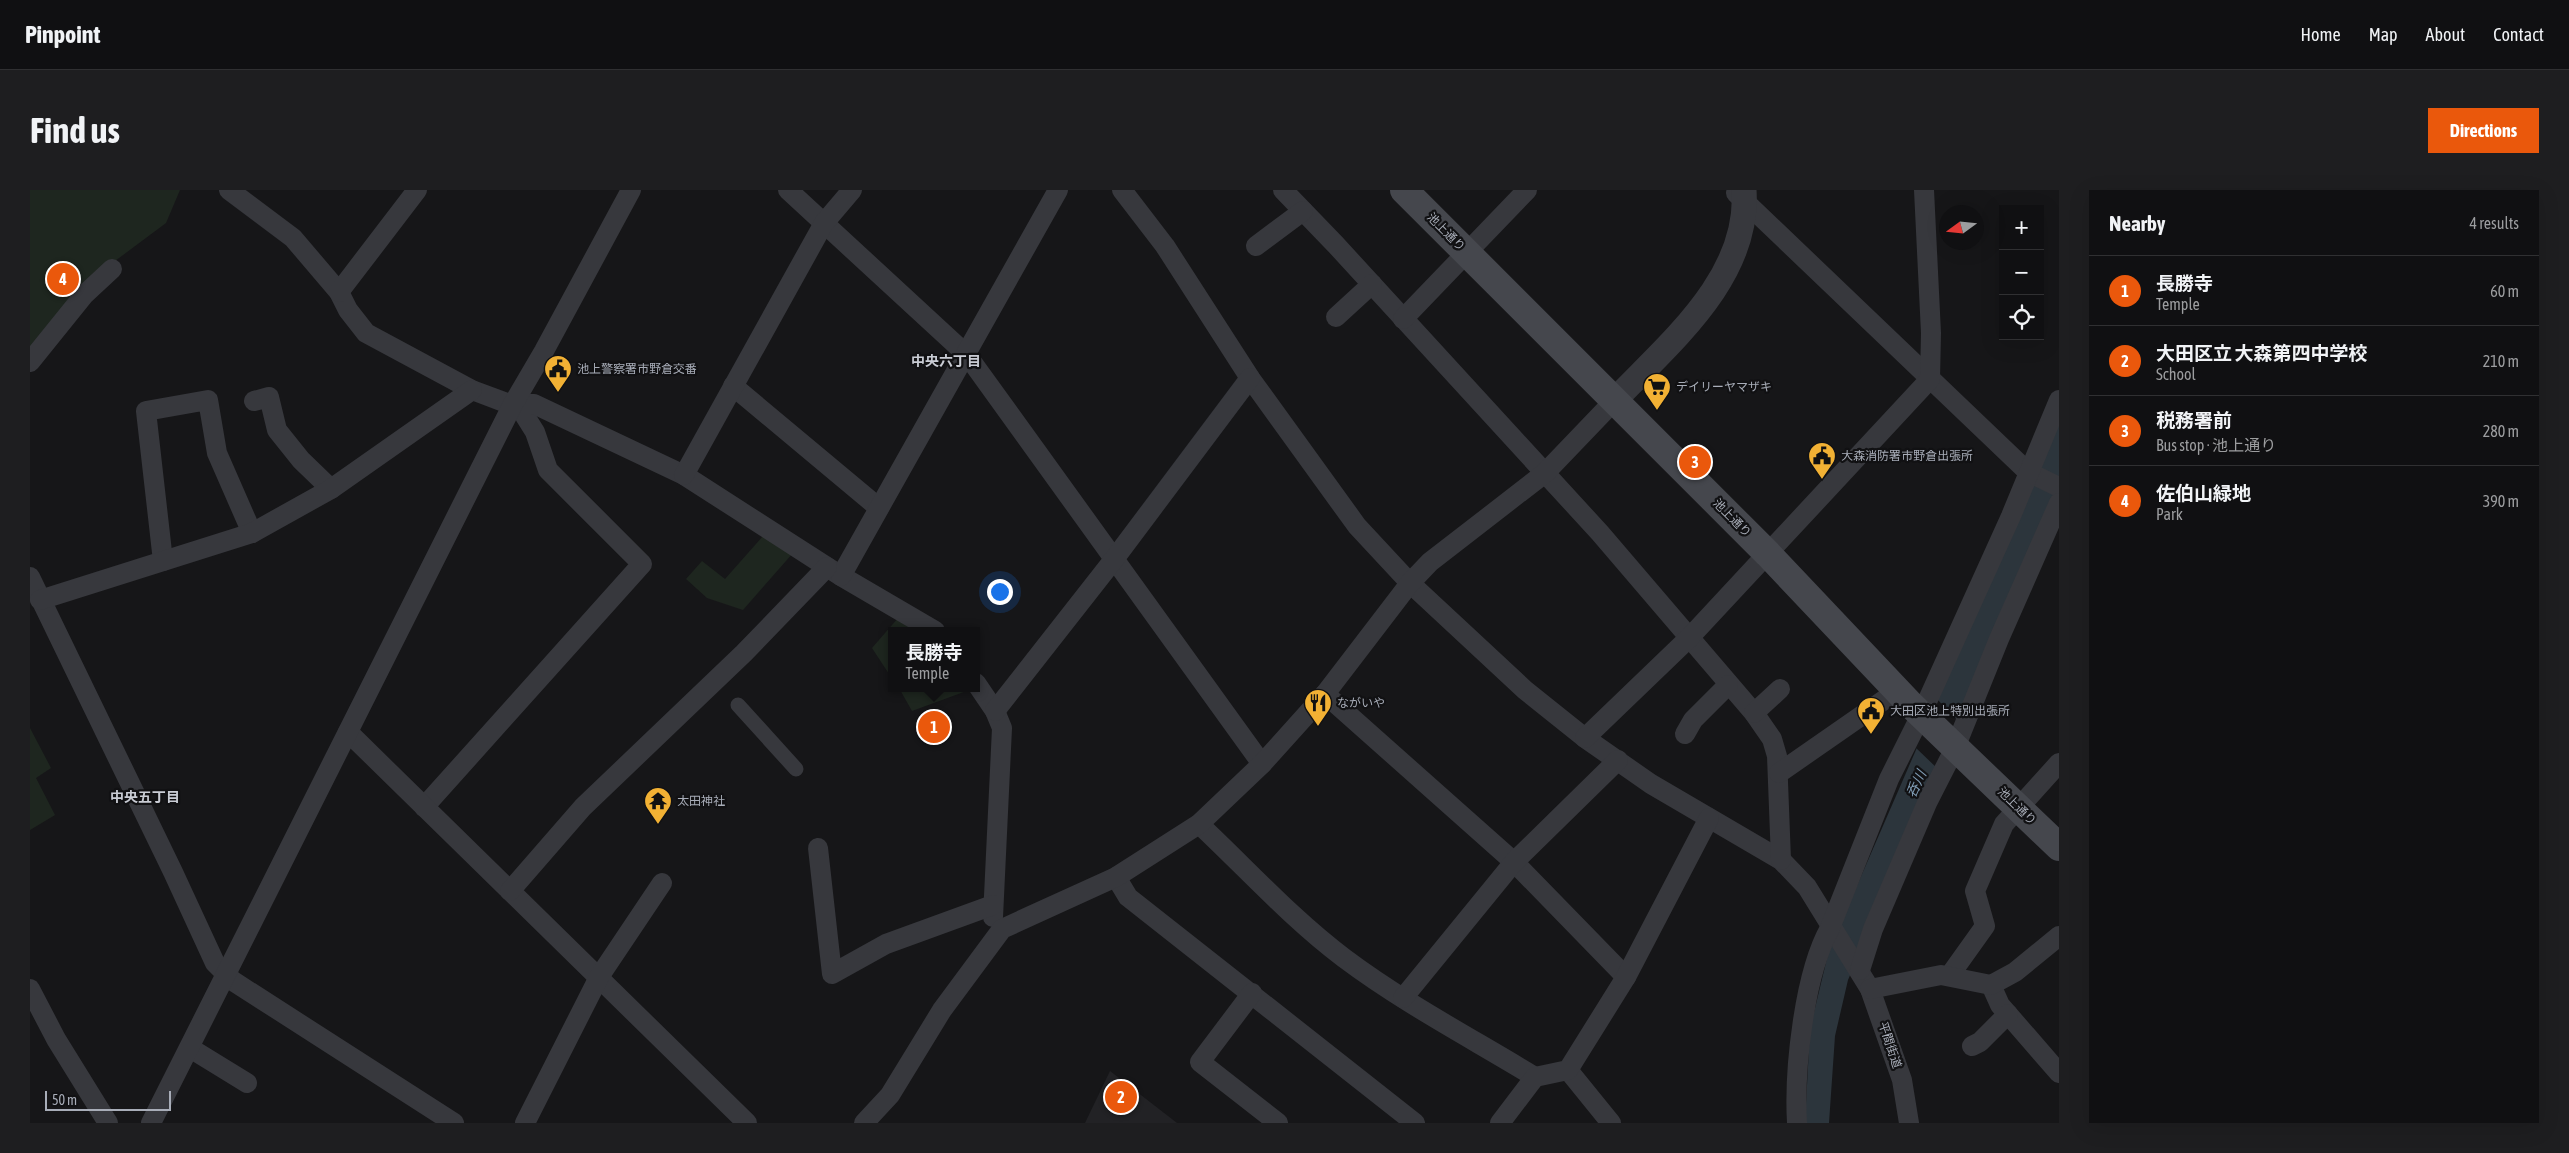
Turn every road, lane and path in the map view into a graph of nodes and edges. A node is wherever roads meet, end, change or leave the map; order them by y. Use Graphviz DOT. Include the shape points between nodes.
graph roads {
  1 [pos="229,190"];
  2 [pos="417,190"];
  3 [pos="631,190"];
  4 [pos="788,190"];
  5 [pos="852,190"];
  6 [pos="1058,190"];
  7 [pos="1122,190"];
  8 [pos="1282,190"];
  9 [pos="1404,190"];
  10 [pos="1527,190"];
  11 [pos="1924,190"];
  12 [pos="1741,194"];
  13 [pos="1303,211"];
  14 [pos="824,223"];
  15 [pos="1256,246"];
  16 [pos="1467,253"];
  17 [pos="112,269"];
  18 [pos="1372,284"];
  19 [pos="339,292"];
  20 [pos="1336,317"];
  21 [pos="1403,319"];
  22 [pos="964,353"];
  23 [pos="30,362"];
  24 [pos="1250,378"];
  25 [pos="1930,379"];
  26 [pos="733,386"];
  27 [pos="472,390"];
  28 [pos="2059,400"];
  29 [pos="254,401"];
  30 [pos="1614,401"];
  31 [pos="513,404"];
  32 [pos="1545,473"];
  33 [pos="2030,473"];
  34 [pos="684,475"];
  35 [pos="2059,487"];
  36 [pos="331,489"];
  37 [pos="2059,503"];
  38 [pos="879,508"];
  39 [pos="252,533"];
  40 [pos="1768,554"];
  41 [pos="1115,558"];
  42 [pos="163,562"];
  43 [pos="834,571"];
  44 [pos="30,577"];
  45 [pos="1410,583"];
  46 [pos="40,600"];
  47 [pos="928,627"];
  48 [pos="1690,637"];
  49 [pos="1728,685"];
  50 [pos="980,689"];
  51 [pos="1780,689"];
  52 [pos="1897,691"];
  53 [pos="1325,694"];
  54 [pos="738,705"];
  55 [pos="996,711"];
  56 [pos="1754,713"];
  57 [pos="1923,717"];
  58 [pos="348,732"];
  59 [pos="1685,734"];
  60 [pos="1585,738"];
  61 [pos="1953,746"];
  62 [pos="1618,760"];
  63 [pos="2059,763"];
  64 [pos="1262,764"];
  65 [pos="796,769"];
  66 [pos="1779,774"];
  67 [pos="2018,806"];
  68 [pos="424,807"];
  69 [pos="1709,818"];
  70 [pos="1198,824"];
  71 [pos="2059,847"];
  72 [pos="818,848"];
  73 [pos="1782,860"];
  74 [pos="1514,862"];
  75 [pos="1116,877"];
  76 [pos="662,883"];
  77 [pos="510,891"];
  78 [pos="993,905"];
  79 [pos="1832,930"];
  80 [pos="2059,936"];
  81 [pos="995,939"];
  82 [pos="1859,969"];
  83 [pos="225,975"];
  84 [pos="1950,975"];
  85 [pos="599,977"];
  86 [pos="1626,977"];
  87 [pos="1991,985"];
  88 [pos="30,989"];
  89 [pos="1870,989"];
  90 [pos="1252,993"];
  91 [pos="1403,998"];
  92 [pos="2008,1014"];
  93 [pos="1972,1046"];
  94 [pos="190,1048"];
  95 [pos="1568,1070"];
  96 [pos="2059,1073"];
  97 [pos="1535,1077"];
  98 [pos="248,1083"];
  99 [pos="108,1123"];
  100 [pos="152,1123"];
  101 [pos="454,1123"];
  102 [pos="525,1123"];
  103 [pos="747,1123"];
  104 [pos="864,1123"];
  105 [pos="1278,1123"];
  106 [pos="1415,1123"];
  107 [pos="1500,1123"];
  108 [pos="1611,1123"];
  109 [pos="1796,1123"];
  110 [pos="1909,1123"];
  1 -- 19 [label="street" via="293,238"];
  2 -- 19 [label="street"];
  3 -- 31 [label="street"];
  4 -- 14 [label="street"];
  5 -- 14 [label="street"];
  6 -- 22 [label="street"];
  7 -- 24 [label="street" via="1165,246"];
  8 -- 13 [label="street"];
  9 -- 16 [label="main road, 池上通り"];
  10 -- 16 [label="street"];
  11 -- 25 [label="street" via="1932,333"];
  12 -- 25 [label="street"];
  12 -- 30 [label="street" via="1742,228 1729,263 1707,300"];
  13 -- 15 [label="street"];
  13 -- 18 [label="street"];
  14 -- 22 [label="street"];
  14 -- 26 [label="street"];
  16 -- 21 [label="street"];
  16 -- 30 [label="main road, 池上通り"];
  17 -- 23 [label="street" via="84,295"];
  18 -- 20 [label="street"];
  18 -- 21 [label="street"];
  19 -- 27 [label="street" via="366,333"];
  21 -- 32 [label="street"];
  22 -- 38 [label="street"];
  22 -- 41 [label="street"];
  24 -- 41 [label="street"];
  24 -- 45 [label="street" via="1357,526"];
  25 -- 33 [label="street"];
  25 -- 40 [label="street"];
  26 -- 34 [label="street"];
  26 -- 38 [label="street"];
  27 -- 31 [label="street"];
  27 -- 36 [label="street"];
  28 -- 33 [label="street"];
  29 -- 36 [label="street" via="269,397 277,430 301,460"];
  30 -- 32 [label="street"];
  30 -- 40 [label="main road, 池上通り"];
  31 -- 34 [label="street" via="534,404"];
  31 -- 58 [label="street"];
  31 -- 68 [label="street" via="520,408 535,432 548,470 642,564"];
  32 -- 45 [label="street" via="1430,562"];
  32 -- 48 [label="street"];
  33 -- 35 [label="street"];
  33 -- 57 [label="street"];
  34 -- 43 [label="street"];
  36 -- 39 [label="street"];
  37 -- 61 [label="street"];
  38 -- 43 [label="street"];
  39 -- 42 [label="street"];
  39 -- 42 [label="street" via="217,453 208,400 146,411"];
  40 -- 48 [label="street"];
  40 -- 52 [label="main road, 池上通り"];
  41 -- 55 [label="street"];
  41 -- 64 [label="street"];
  42 -- 46 [label="street"];
  43 -- 47 [label="street"];
  43 -- 77 [label="street" via="583,807"];
  44 -- 46 [label="street"];
  45 -- 53 [label="street"];
  45 -- 60 [label="street" via="1524,690"];
  46 -- 83 [label="street" via="214,963"];
  48 -- 49 [label="street"];
  48 -- 60 [label="street"];
  49 -- 56 [label="street"];
  49 -- 59 [label="street" via="1693,720"];
  50 -- 55 [label="street"];
  51 -- 56 [label="street"];
  52 -- 57 [label="main road, 池上通り"];
  52 -- 66 [label="street"];
  53 -- 64 [label="street"];
  53 -- 74 [label="street"];
  54 -- 65 [label="street"];
  55 -- 78 [label="street" via="1002,728"];
  56 -- 66 [label="street" via="1772,739"];
  57 -- 61 [label="main road, 池上通り"];
  57 -- 79 [label="street" via="1889,779"];
  58 -- 68 [label="street"];
  58 -- 83 [label="street"];
  60 -- 62 [label="street"];
  61 -- 67 [label="main road, 池上通り"];
  61 -- 82 [label="street" via="1873,929"];
  62 -- 69 [label="street" via="1651,784"];
  62 -- 74 [label="street"];
  63 -- 67 [label="street"];
  64 -- 70 [label="street"];
  66 -- 73 [label="street"];
  67 -- 71 [label="main road, 池上通り"];
  67 -- 84 [label="street" via="2004,824 1975,891 1985,926"];
  68 -- 77 [label="street"];
  69 -- 73 [label="street"];
  69 -- 86 [label="street"];
  70 -- 75 [label="street"];
  70 -- 91 [label="street" via="1299,920 1344,958"];
  72 -- 78 [label="street" via="832,974 886,944"];
  73 -- 79 [label="street" via="1807,887"];
  74 -- 86 [label="street"];
  74 -- 91 [label="street"];
  75 -- 81 [label="street" via="1002,929"];
  75 -- 90 [label="street" via="1128,897"];
  76 -- 85 [label="street"];
  77 -- 85 [label="street"];
  78 -- 81 [label="street"];
  79 -- 82 [label="street, 平間街道"];
  79 -- 109 [label="street" via="1821,944 1814,970 1795,1090"];
  80 -- 87 [label="street" via="2015,972"];
  81 -- 104 [label="street" via="942,1010 890,1095"];
  82 -- 89 [label="street, 平間街道"];
  83 -- 94 [label="street"];
  83 -- 101 [label="street"];
  84 -- 87 [label="street"];
  84 -- 89 [label="street"];
  85 -- 102 [label="street"];
  85 -- 103 [label="street"];
  86 -- 95 [label="street"];
  87 -- 92 [label="street"];
  88 -- 99 [label="street" via="56,1039"];
  89 -- 110 [label="street, 平間街道" via="1902,1080"];
  90 -- 105 [label="street" via="1200,1062"];
  90 -- 106 [label="street"];
  91 -- 97 [label="street"];
  92 -- 93 [label="street"];
  92 -- 96 [label="street"];
  94 -- 98 [label="street"];
  94 -- 100 [label="street"];
  95 -- 97 [label="street"];
  95 -- 108 [label="street"];
  97 -- 107 [label="street"];
}
